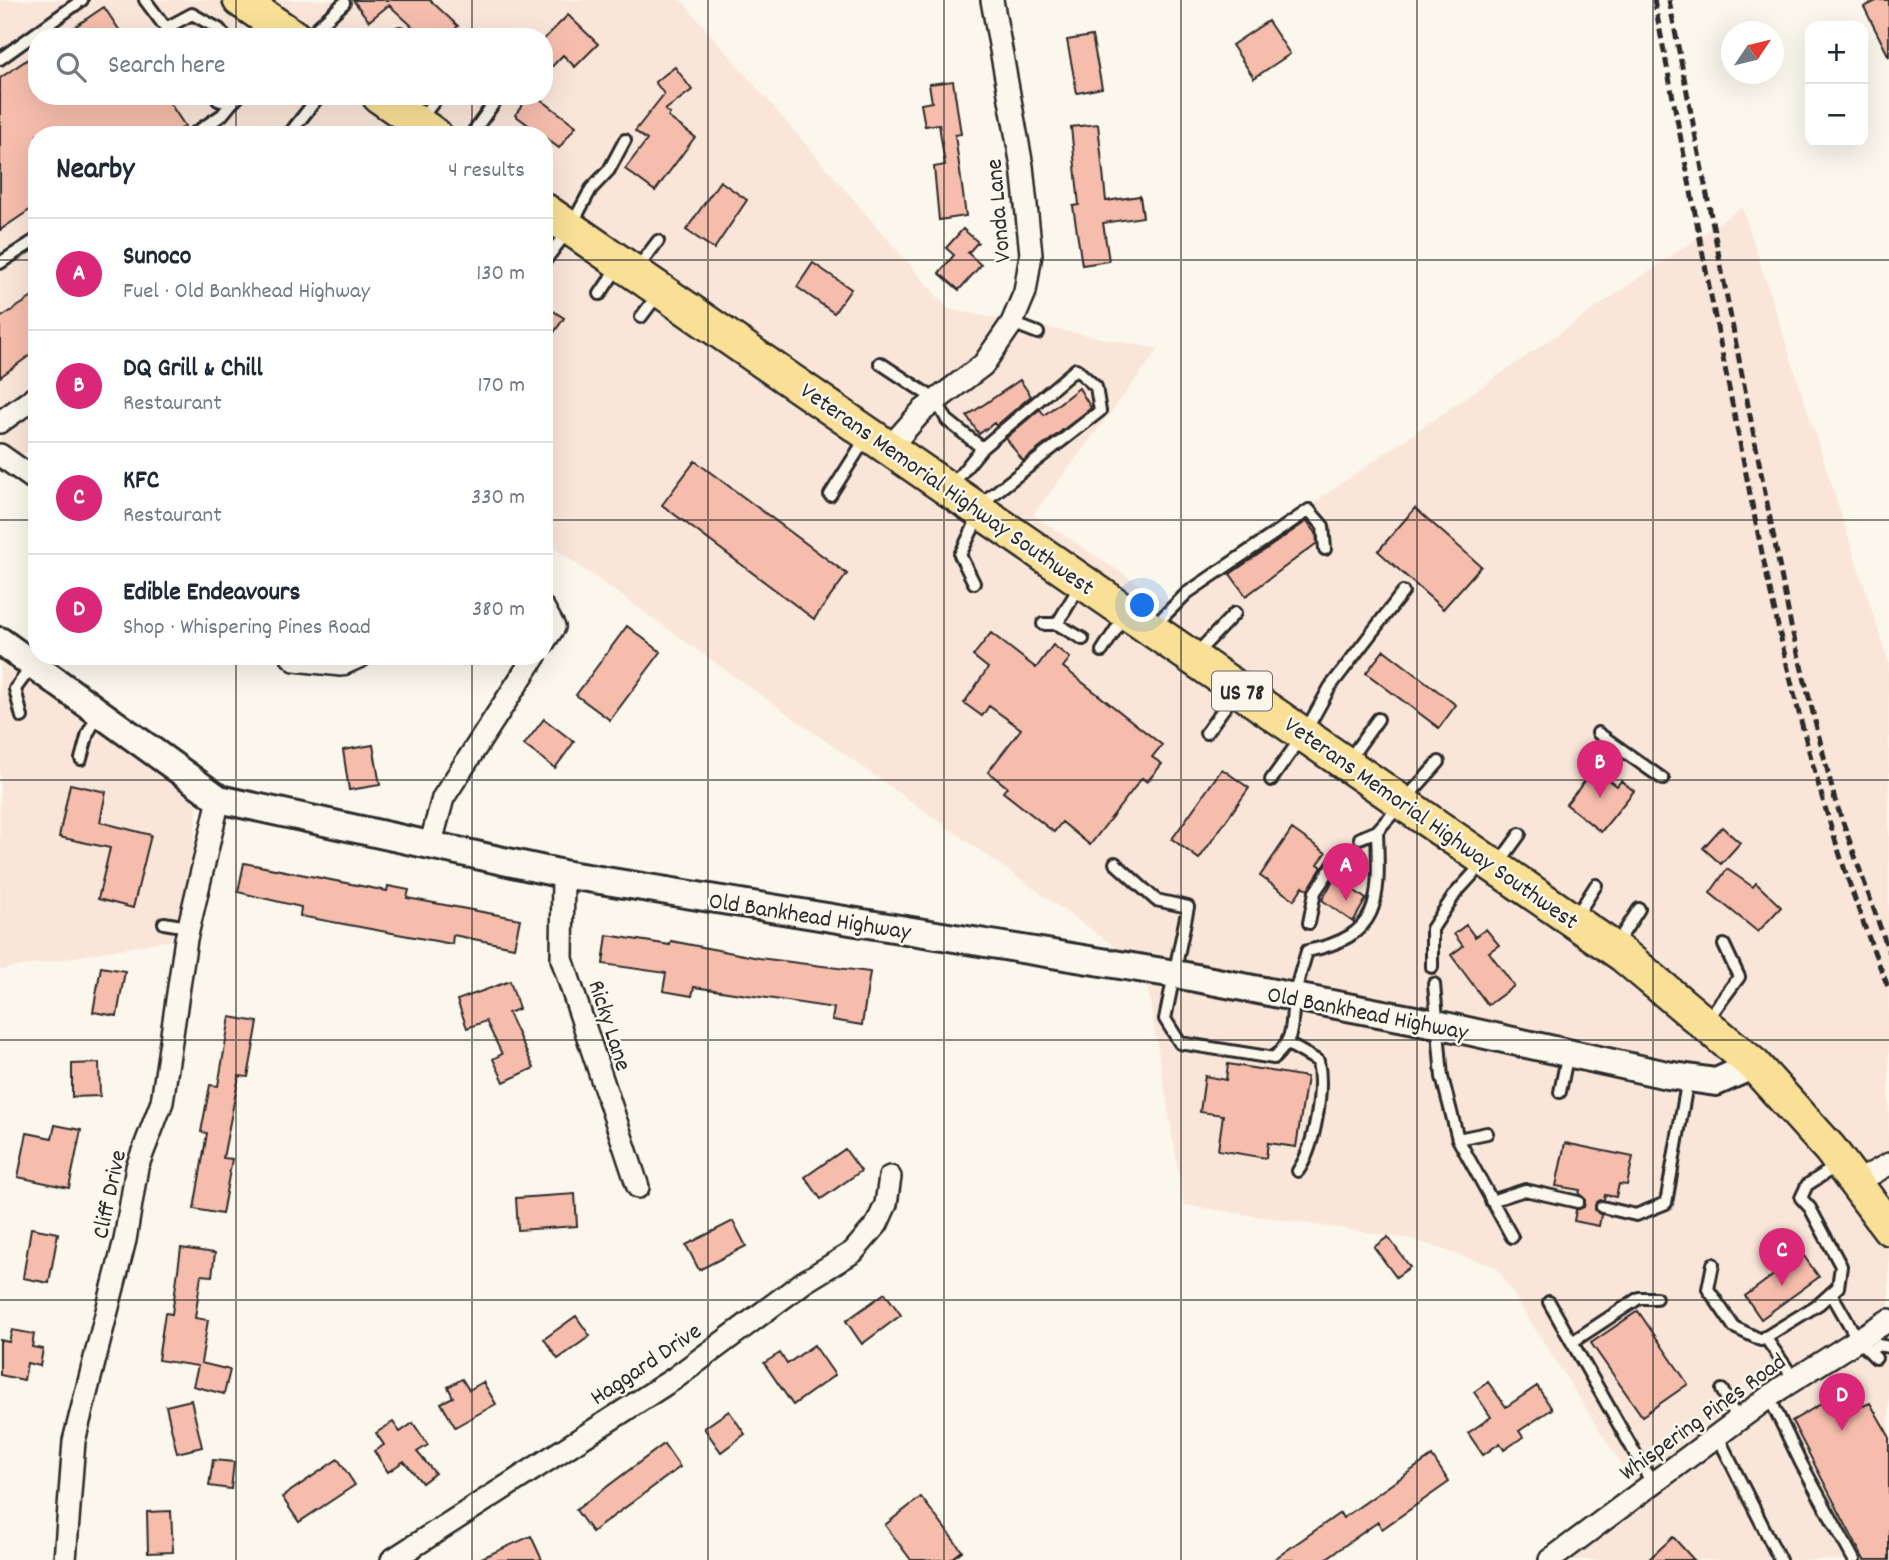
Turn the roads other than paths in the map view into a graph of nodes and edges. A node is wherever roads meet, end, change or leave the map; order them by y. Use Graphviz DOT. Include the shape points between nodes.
graph roads {
  1 [pos="82,0"];
  2 [pos="145,0"];
  3 [pos="240,0"];
  4 [pos="992,0"];
  5 [pos="344,3"];
  6 [pos="43,28"];
  7 [pos="166,28"];
  8 [pos="166,28"];
  9 [pos="217,28"];
  10 [pos="281,28"];
  11 [pos="317,28"];
  12 [pos="28,39"];
  13 [pos="0,59"];
  14 [pos="231,105"];
  15 [pos="312,105"];
  16 [pos="392,105"];
  17 [pos="435,105"];
  18 [pos="493,105"];
  19 [pos="206,126"];
  20 [pos="295,126"];
  21 [pos="423,126"];
  22 [pos="428,126"];
  23 [pos="477,126"];
  24 [pos="625,140"];
  25 [pos="557,219"];
  26 [pos="658,241"];
  27 [pos="28,245"];
  28 [pos="0,264"];
  29 [pos="639,276"];
  30 [pos="600,294"];
  31 [pos="641,317"];
  32 [pos="1012,323"];
  33 [pos="1038,333"];
  34 [pos="880,363"];
  35 [pos="936,400"];
  36 [pos="28,402"];
  37 [pos="0,422"];
  38 [pos="879,441"];
  39 [pos="982,448"];
  40 [pos="0,455"];
  41 [pos="28,475"];
  42 [pos="948,489"];
  43 [pos="830,495"];
  44 [pos="979,510"];
  45 [pos="1325,549"];
  46 [pos="1083,581"];
  47 [pos="974,583"];
  48 [pos="1403,592"];
  49 [pos="1235,613"];
  50 [pos="1139,620"];
  51 [pos="1043,624"];
  52 [pos="1057,624"];
  53 [pos="1083,639"];
  54 [pos="0,641"];
  55 [pos="1102,651"];
  56 [pos="1193,657"];
  57 [pos="28,661"];
  58 [pos="32,665"];
  59 [pos="34,665"];
  60 [pos="529,665"];
  61 [pos="1238,688"];
  62 [pos="99,713"];
  63 [pos="22,717"];
  64 [pos="1378,719"];
  65 [pos="1206,733"];
  66 [pos="1598,733"];
  67 [pos="1304,734"];
  68 [pos="81,760"];
  69 [pos="1439,762"];
  70 [pos="1346,764"];
  71 [pos="1663,779"];
  72 [pos="1271,780"];
  73 [pos="219,799"];
  74 [pos="1404,803"];
  75 [pos="1377,831"];
  76 [pos="1520,834"];
  77 [pos="1360,838"];
  78 [pos="430,846"];
  79 [pos="1338,858"];
  80 [pos="1115,863"];
  81 [pos="1491,863"];
  82 [pos="563,874"];
  83 [pos="1596,885"];
  84 [pos="1639,909"];
  85 [pos="1573,920"];
  86 [pos="164,923"];
  87 [pos="1309,923"];
  88 [pos="188,928"];
  89 [pos="1724,945"];
  90 [pos="1614,948"];
  91 [pos="1432,967"];
  92 [pos="1175,974"];
  93 [pos="1434,984"];
  94 [pos="1294,998"];
  95 [pos="1705,1022"];
  96 [pos="1436,1024"];
  97 [pos="1288,1044"];
  98 [pos="1567,1053"];
  99 [pos="1754,1065"];
  100 [pos="1678,1076"];
  101 [pos="1560,1092"];
  102 [pos="1487,1133"];
  103 [pos="1458,1139"];
  104 [pos="1889,1164"];
  105 [pos="1298,1171"];
  106 [pos="1849,1172"];
  107 [pos="890,1177"];
  108 [pos="638,1187"];
  109 [pos="1491,1201"];
  110 [pos="1578,1202"];
  111 [pos="1602,1207"];
  112 [pos="1889,1228"];
  113 [pos="1512,1237"];
  114 [pos="1713,1264"];
  115 [pos="1831,1293"];
  116 [pos="1656,1298"];
  117 [pos="1549,1302"];
  118 [pos="1889,1320"];
  119 [pos="1765,1337"];
  120 [pos="1572,1342"];
  121 [pos="1889,1348"];
  122 [pos="1868,1350"];
  123 [pos="1794,1380"];
  124 [pos="1722,1390"];
  125 [pos="1769,1397"];
  126 [pos="1737,1420"];
  127 [pos="1717,1435"];
  128 [pos="1653,1483"];
  129 [pos="65,1560"];
  130 [pos="392,1560"];
  131 [pos="1550,1560"];
  132 [pos="1780,1560"];
  133 [pos="1854,1560"];
  1 -- 6 [label="lane"];
  2 -- 8 [label="lane"];
  3 -- 10 [label="main road"];
  4 -- 32 [label="street, Vonda Lane" via="1022,166 1031,254 1026,292"];
  5 -- 11 [label="lane"];
  7 -- 9 [label="lane" via="192,14"];
  12 -- 13 [label="lane"];
  14 -- 19 [label="lane"];
  15 -- 20 [label="lane"];
  16 -- 21 [label="main road"];
  17 -- 22 [label="lane"];
  18 -- 23 [label="lane"];
  24 -- 25 [label="lane" via="609,170"];
  25 -- 29 [label="main road, Veterans Memorial Highway Southwest / US 78"];
  26 -- 29 [label="lane"];
  27 -- 28 [label="lane"];
  29 -- 30 [label="lane"];
  29 -- 31 [label="lane"];
  29 -- 38 [label="main road, Veterans Memorial Highway Southwest / US 78"];
  32 -- 33 [label="lane"];
  32 -- 35 [label="street, Vonda Lane" via="983,365"];
  34 -- 35 [label="lane"];
  35 -- 38 [label="street, Vonda Lane"];
  35 -- 39 [label="lane" via="947,419"];
  36 -- 37 [label="street"];
  38 -- 42 [label="main road, Veterans Memorial Highway Southwest / US 78"];
  38 -- 43 [label="lane"];
  39 -- 42 [label="lane"];
  39 -- 44 [label="lane" via="1076,369 1096,387 1100,411"];
  40 -- 41 [label="street"];
  42 -- 44 [label="main road, Veterans Memorial Highway Southwest / US 78"];
  44 -- 46 [label="main road, Veterans Memorial Highway Southwest / US 78"];
  44 -- 47 [label="lane" via="960,555"];
  45 -- 50 [label="lane" via="1323,526 1308,510 1187,593"];
  46 -- 50 [label="main road, Veterans Memorial Highway Southwest / US 78"];
  46 -- 52 [label="lane"];
  48 -- 67 [label="lane" via="1330,687"];
  49 -- 56 [label="lane"];
  50 -- 55 [label="lane"];
  50 -- 56 [label="main road, Veterans Memorial Highway Southwest / US 78"];
  51 -- 52 [label="lane"];
  52 -- 53 [label="lane"];
  54 -- 57 [label="street, Old Bankhead Highway"];
  56 -- 61 [label="main road, Veterans Memorial Highway Southwest / US 78"];
  58 -- 63 [label="lane" via="15,689"];
  59 -- 62 [label="street, Old Bankhead Highway"];
  60 -- 78 [label="street" via="443,798"];
  61 -- 65 [label="lane"];
  61 -- 67 [label="main road, Veterans Memorial Highway Southwest / US 78"];
  62 -- 68 [label="lane"];
  62 -- 73 [label="street, Old Bankhead Highway"];
  64 -- 70 [label="lane"];
  66 -- 71 [label="lane"];
  67 -- 70 [label="main road, Veterans Memorial Highway Southwest / US 78"];
  67 -- 72 [label="lane"];
  69 -- 74 [label="lane"];
  70 -- 74 [label="main road, Veterans Memorial Highway Southwest / US 78"];
  73 -- 78 [label="street, Old Bankhead Highway"];
  73 -- 88 [label="street, Cliff Drive"];
  74 -- 75 [label="lane"];
  74 -- 81 [label="main road, Veterans Memorial Highway Southwest / US 78"];
  75 -- 77 [label="lane"];
  75 -- 94 [label="lane" via="1376,902 1360,929 1332,946 1307,951"];
  76 -- 81 [label="lane"];
  78 -- 82 [label="street, Old Bankhead Highway"];
  79 -- 87 [label="lane" via="1315,892"];
  80 -- 92 [label="lane" via="1156,900 1188,907"];
  81 -- 85 [label="main road, Veterans Memorial Highway Southwest / US 78"];
  81 -- 91 [label="lane" via="1455,894 1432,929"];
  82 -- 92 [label="street, Old Bankhead Highway"];
  82 -- 108 [label="street, Ricky Lane" via="562,958"];
  83 -- 85 [label="lane"];
  84 -- 90 [label="lane"];
  85 -- 90 [label="main road, Veterans Memorial Highway Southwest / US 78"];
  86 -- 88 [label="lane"];
  88 -- 129 [label="street, Cliff Drive" via="162,1102 137,1167 125,1240 74,1441"];
  89 -- 95 [label="lane" via="1738,977"];
  90 -- 95 [label="main road, Veterans Memorial Highway Southwest / US 78"];
  92 -- 94 [label="street, Old Bankhead Highway"];
  92 -- 97 [label="lane" via="1165,1019 1180,1043 1274,1058"];
  93 -- 96 [label="lane"];
  94 -- 96 [label="street, Old Bankhead Highway"];
  94 -- 97 [label="lane"];
  95 -- 99 [label="main road, Veterans Memorial Highway Southwest / US 78"];
  96 -- 98 [label="street, Old Bankhead Highway"];
  96 -- 103 [label="lane" via="1442,1077"];
  97 -- 105 [label="lane" via="1318,1061 1322,1082 1306,1159"];
  98 -- 100 [label="street, Old Bankhead Highway"];
  98 -- 101 [label="lane"];
  99 -- 100 [label="street, Old Bankhead Highway" via="1716,1082"];
  99 -- 106 [label="main road, Veterans Memorial Highway Southwest / US 78"];
  100 -- 111 [label="lane" via="1666,1203 1636,1215"];
  102 -- 103 [label="lane"];
  103 -- 109 [label="lane"];
  104 -- 106 [label="street"];
  106 -- 112 [label="main road, Veterans Memorial Highway Southwest / US 78"];
  106 -- 115 [label="lane" via="1807,1185 1801,1198 1841,1266 1838,1287"];
  107 -- 130 [label="street, Haggard Drive" via="877,1224 853,1252 804,1282 675,1378"];
  109 -- 110 [label="lane" via="1525,1190"];
  109 -- 113 [label="lane"];
  114 -- 119 [label="lane" via="1708,1289 1734,1327 1761,1340"];
  115 -- 119 [label="lane"];
  115 -- 122 [label="lane"];
  116 -- 120 [label="lane" via="1639,1298"];
  117 -- 120 [label="lane"];
  118 -- 122 [label="street, Whispering Pines Road"];
  119 -- 123 [label="lane"];
  120 -- 128 [label="lane"];
  121 -- 122 [label="lane" via="1878,1345"];
  122 -- 123 [label="street, Whispering Pines Road"];
  123 -- 125 [label="street, Whispering Pines Road"];
  124 -- 126 [label="lane"];
  125 -- 126 [label="street, Whispering Pines Road"];
  125 -- 133 [label="lane"];
  126 -- 127 [label="street, Whispering Pines Road"];
  127 -- 128 [label="street, Whispering Pines Road"];
  127 -- 132 [label="lane"];
  128 -- 131 [label="street, Whispering Pines Road"];
}
